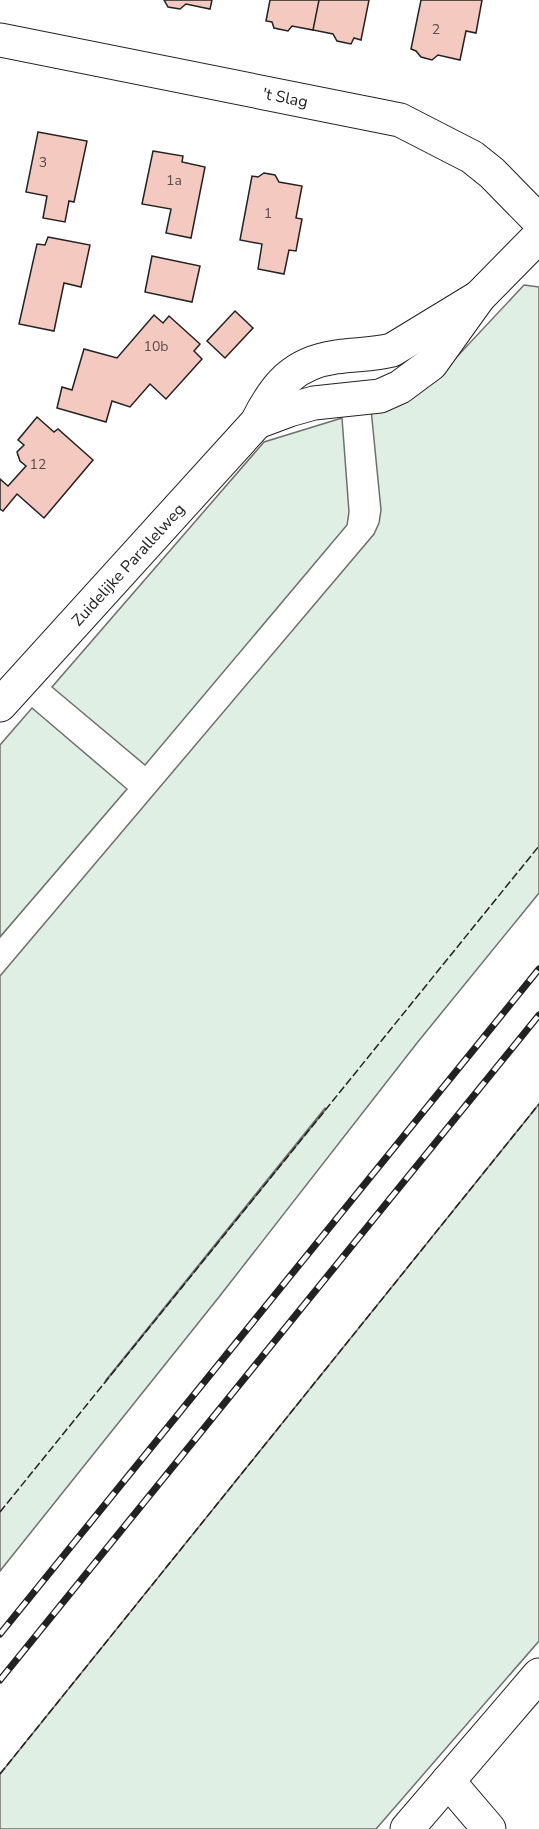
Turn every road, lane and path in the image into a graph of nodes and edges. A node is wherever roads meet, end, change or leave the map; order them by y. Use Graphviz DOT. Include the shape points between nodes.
graph roads {
  1 [pos="0,40"];
  2 [pos="539,221"];
  3 [pos="539,236"];
  4 [pos="479,297"];
  5 [pos="256,422"];
  6 [pos="0,705"];
  7 [pos="539,1675"];
  8 [pos="448,1781"];
  9 [pos="407,1829"];
  10 [pos="489,1829"];
  1 -- 2 [label="street, 't Slag" via="400,120 472,158"];
  3 -- 4 [label="street, Zuidelijke Parallelweg"];
  4 -- 5 [label="street, Zuidelijke Parallelweg" via="392,350 313,361 279,384"];
  4 -- 5 [label="street, Zuidelijke Parallelweg" via="431,364 400,387 380,396 314,403"];
  5 -- 6 [label="street, Zuidelijke Parallelweg"];
  7 -- 8 [label="street"];
  8 -- 9 [label="street"];
  8 -- 10 [label="street"];
}
